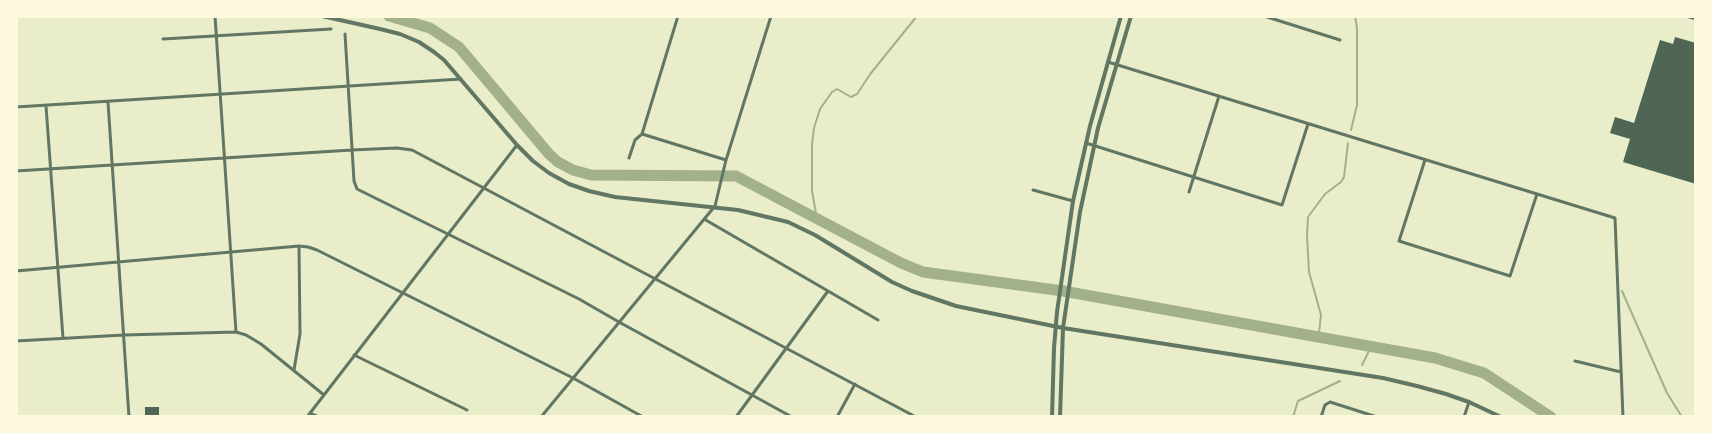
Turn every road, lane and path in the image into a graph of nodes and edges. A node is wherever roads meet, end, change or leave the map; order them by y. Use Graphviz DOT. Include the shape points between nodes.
graph roads {
  1 [pos="215,16"];
  2 [pos="322,16"];
  3 [pos="678,16"];
  4 [pos="771,16"];
  5 [pos="1122,16"];
  6 [pos="1130,16"];
  7 [pos="1264,16"];
  8 [pos="1686,16"];
  9 [pos="1696,19"];
  10 [pos="331,29"];
  11 [pos="345,34"];
  12 [pos="216,36"];
  13 [pos="163,39"];
  14 [pos="1340,40"];
  15 [pos="1108,62"];
  16 [pos="1116,64"];
  17 [pos="461,80"];
  18 [pos="348,86"];
  19 [pos="220,95"];
  20 [pos="1219,96"];
  21 [pos="108,102"];
  22 [pos="46,106"];
  23 [pos="16,107"];
  24 [pos="1308,124"];
  25 [pos="642,134"];
  26 [pos="1086,143"];
  27 [pos="517,145"];
  28 [pos="1094,145"];
  29 [pos="352,150"];
  30 [pos="224,158"];
  31 [pos="629,158"];
  32 [pos="726,160"];
  33 [pos="1424,160"];
  34 [pos="112,165"];
  35 [pos="51,169"];
  36 [pos="16,171"];
  37 [pos="1194,177"];
  38 [pos="484,187"];
  39 [pos="1033,190"];
  40 [pos="1189,192"];
  41 [pos="1537,194"];
  42 [pos="1074,201"];
  43 [pos="715,206"];
  44 [pos="704,219"];
  45 [pos="448,234"];
  46 [pos="299,246"];
  47 [pos="230,252"];
  48 [pos="119,262"];
  49 [pos="58,268"];
  50 [pos="16,271"];
  51 [pos="655,278"];
  52 [pos="828,291"];
  53 [pos="402,293"];
  54 [pos="878,320"];
  55 [pos="619,322"];
  56 [pos="1055,326"];
  57 [pos="1063,328"];
  58 [pos="236,332"];
  59 [pos="124,335"];
  60 [pos="63,338"];
  61 [pos="16,341"];
  62 [pos="786,348"];
  63 [pos="354,355"];
  64 [pos="1575,361"];
  65 [pos="294,370"];
  66 [pos="1621,372"];
  67 [pos="573,378"];
  68 [pos="855,384"];
  69 [pos="324,395"];
  70 [pos="752,395"];
  71 [pos="1469,402"];
  72 [pos="467,410"];
  73 [pos="310,413"];
  74 [pos="129,417"];
  75 [pos="307,417"];
  76 [pos="319,417"];
  77 [pos="541,417"];
  78 [pos="642,417"];
  79 [pos="736,417"];
  80 [pos="792,417"];
  81 [pos="837,417"];
  82 [pos="916,417"];
  83 [pos="1052,417"];
  84 [pos="1060,417"];
  85 [pos="1321,417"];
  86 [pos="1377,417"];
  87 [pos="1464,417"];
  88 [pos="1501,417"];
  89 [pos="1623,417"];
  1 -- 12 [label="street"];
  2 -- 17 [label="street" via="380,28 419,42 444,60"];
  3 -- 25 [label="street"];
  4 -- 32 [label="street"];
  5 -- 15 [label="street"];
  6 -- 16 [label="street"];
  7 -- 14 [label="street"];
  8 -- 9 [label="street"];
  10 -- 12 [label="street"];
  11 -- 18 [label="street"];
  12 -- 13 [label="street"];
  12 -- 19 [label="street"];
  15 -- 16 [label="street"];
  15 -- 26 [label="street"];
  16 -- 20 [label="street"];
  16 -- 28 [label="street"];
  17 -- 18 [label="street"];
  17 -- 27 [label="street"];
  18 -- 19 [label="street"];
  18 -- 29 [label="street"];
  19 -- 21 [label="street"];
  19 -- 30 [label="street"];
  20 -- 24 [label="street"];
  20 -- 37 [label="street"];
  21 -- 22 [label="street"];
  21 -- 34 [label="street"];
  22 -- 23 [label="street"];
  22 -- 35 [label="street"];
  24 -- 33 [label="street"];
  24 -- 37 [label="street" via="1282,205"];
  25 -- 31 [label="street" via="635,140"];
  25 -- 32 [label="street"];
  26 -- 28 [label="street"];
  26 -- 42 [label="street"];
  27 -- 38 [label="street"];
  27 -- 43 [label="street" via="549,173 589,191 615,197"];
  28 -- 37 [label="street"];
  28 -- 57 [label="street" via="1080,212"];
  29 -- 30 [label="street"];
  29 -- 38 [label="street" via="412,150"];
  29 -- 45 [label="street" via="357,189"];
  30 -- 34 [label="street"];
  30 -- 47 [label="street"];
  32 -- 43 [label="street"];
  33 -- 41 [label="street"];
  33 -- 41 [label="street" via="1399,241 1510,276"];
  34 -- 35 [label="street"];
  34 -- 48 [label="street"];
  35 -- 36 [label="street"];
  35 -- 49 [label="street"];
  37 -- 40 [label="street"];
  38 -- 45 [label="street"];
  38 -- 51 [label="street"];
  39 -- 42 [label="street"];
  41 -- 66 [label="street" via="1615,218"];
  42 -- 56 [label="street"];
  43 -- 44 [label="street"];
  43 -- 56 [label="street" via="788,222 892,282 932,299"];
  44 -- 51 [label="street"];
  44 -- 52 [label="street"];
  45 -- 53 [label="street"];
  45 -- 55 [label="street" via="579,298"];
  46 -- 47 [label="street"];
  46 -- 53 [label="street" via="317,250"];
  46 -- 65 [label="street" via="300,323"];
  47 -- 48 [label="street"];
  47 -- 58 [label="street"];
  48 -- 49 [label="street"];
  48 -- 59 [label="street"];
  49 -- 50 [label="street"];
  49 -- 60 [label="street"];
  51 -- 55 [label="street"];
  51 -- 62 [label="street"];
  52 -- 54 [label="street"];
  52 -- 62 [label="street"];
  53 -- 63 [label="street"];
  53 -- 67 [label="street"];
  55 -- 67 [label="street"];
  55 -- 70 [label="street"];
  56 -- 57 [label="street"];
  56 -- 83 [label="street"];
  57 -- 71 [label="street" via="1383,378"];
  57 -- 84 [label="street"];
  58 -- 59 [label="street"];
  58 -- 65 [label="street" via="253,338"];
  59 -- 60 [label="street"];
  59 -- 74 [label="street"];
  60 -- 61 [label="street"];
  62 -- 68 [label="street"];
  62 -- 70 [label="street"];
  63 -- 69 [label="street"];
  63 -- 72 [label="street"];
  64 -- 66 [label="street"];
  65 -- 69 [label="street"];
  66 -- 89 [label="street"];
  67 -- 77 [label="street"];
  67 -- 78 [label="street"];
  68 -- 81 [label="street"];
  68 -- 82 [label="street"];
  69 -- 73 [label="street"];
  70 -- 79 [label="street"];
  70 -- 80 [label="street"];
  71 -- 87 [label="street"];
  71 -- 88 [label="street"];
  73 -- 75 [label="street"];
  73 -- 76 [label="street"];
  85 -- 86 [label="street" via="1327,403 1334,402"];
}
